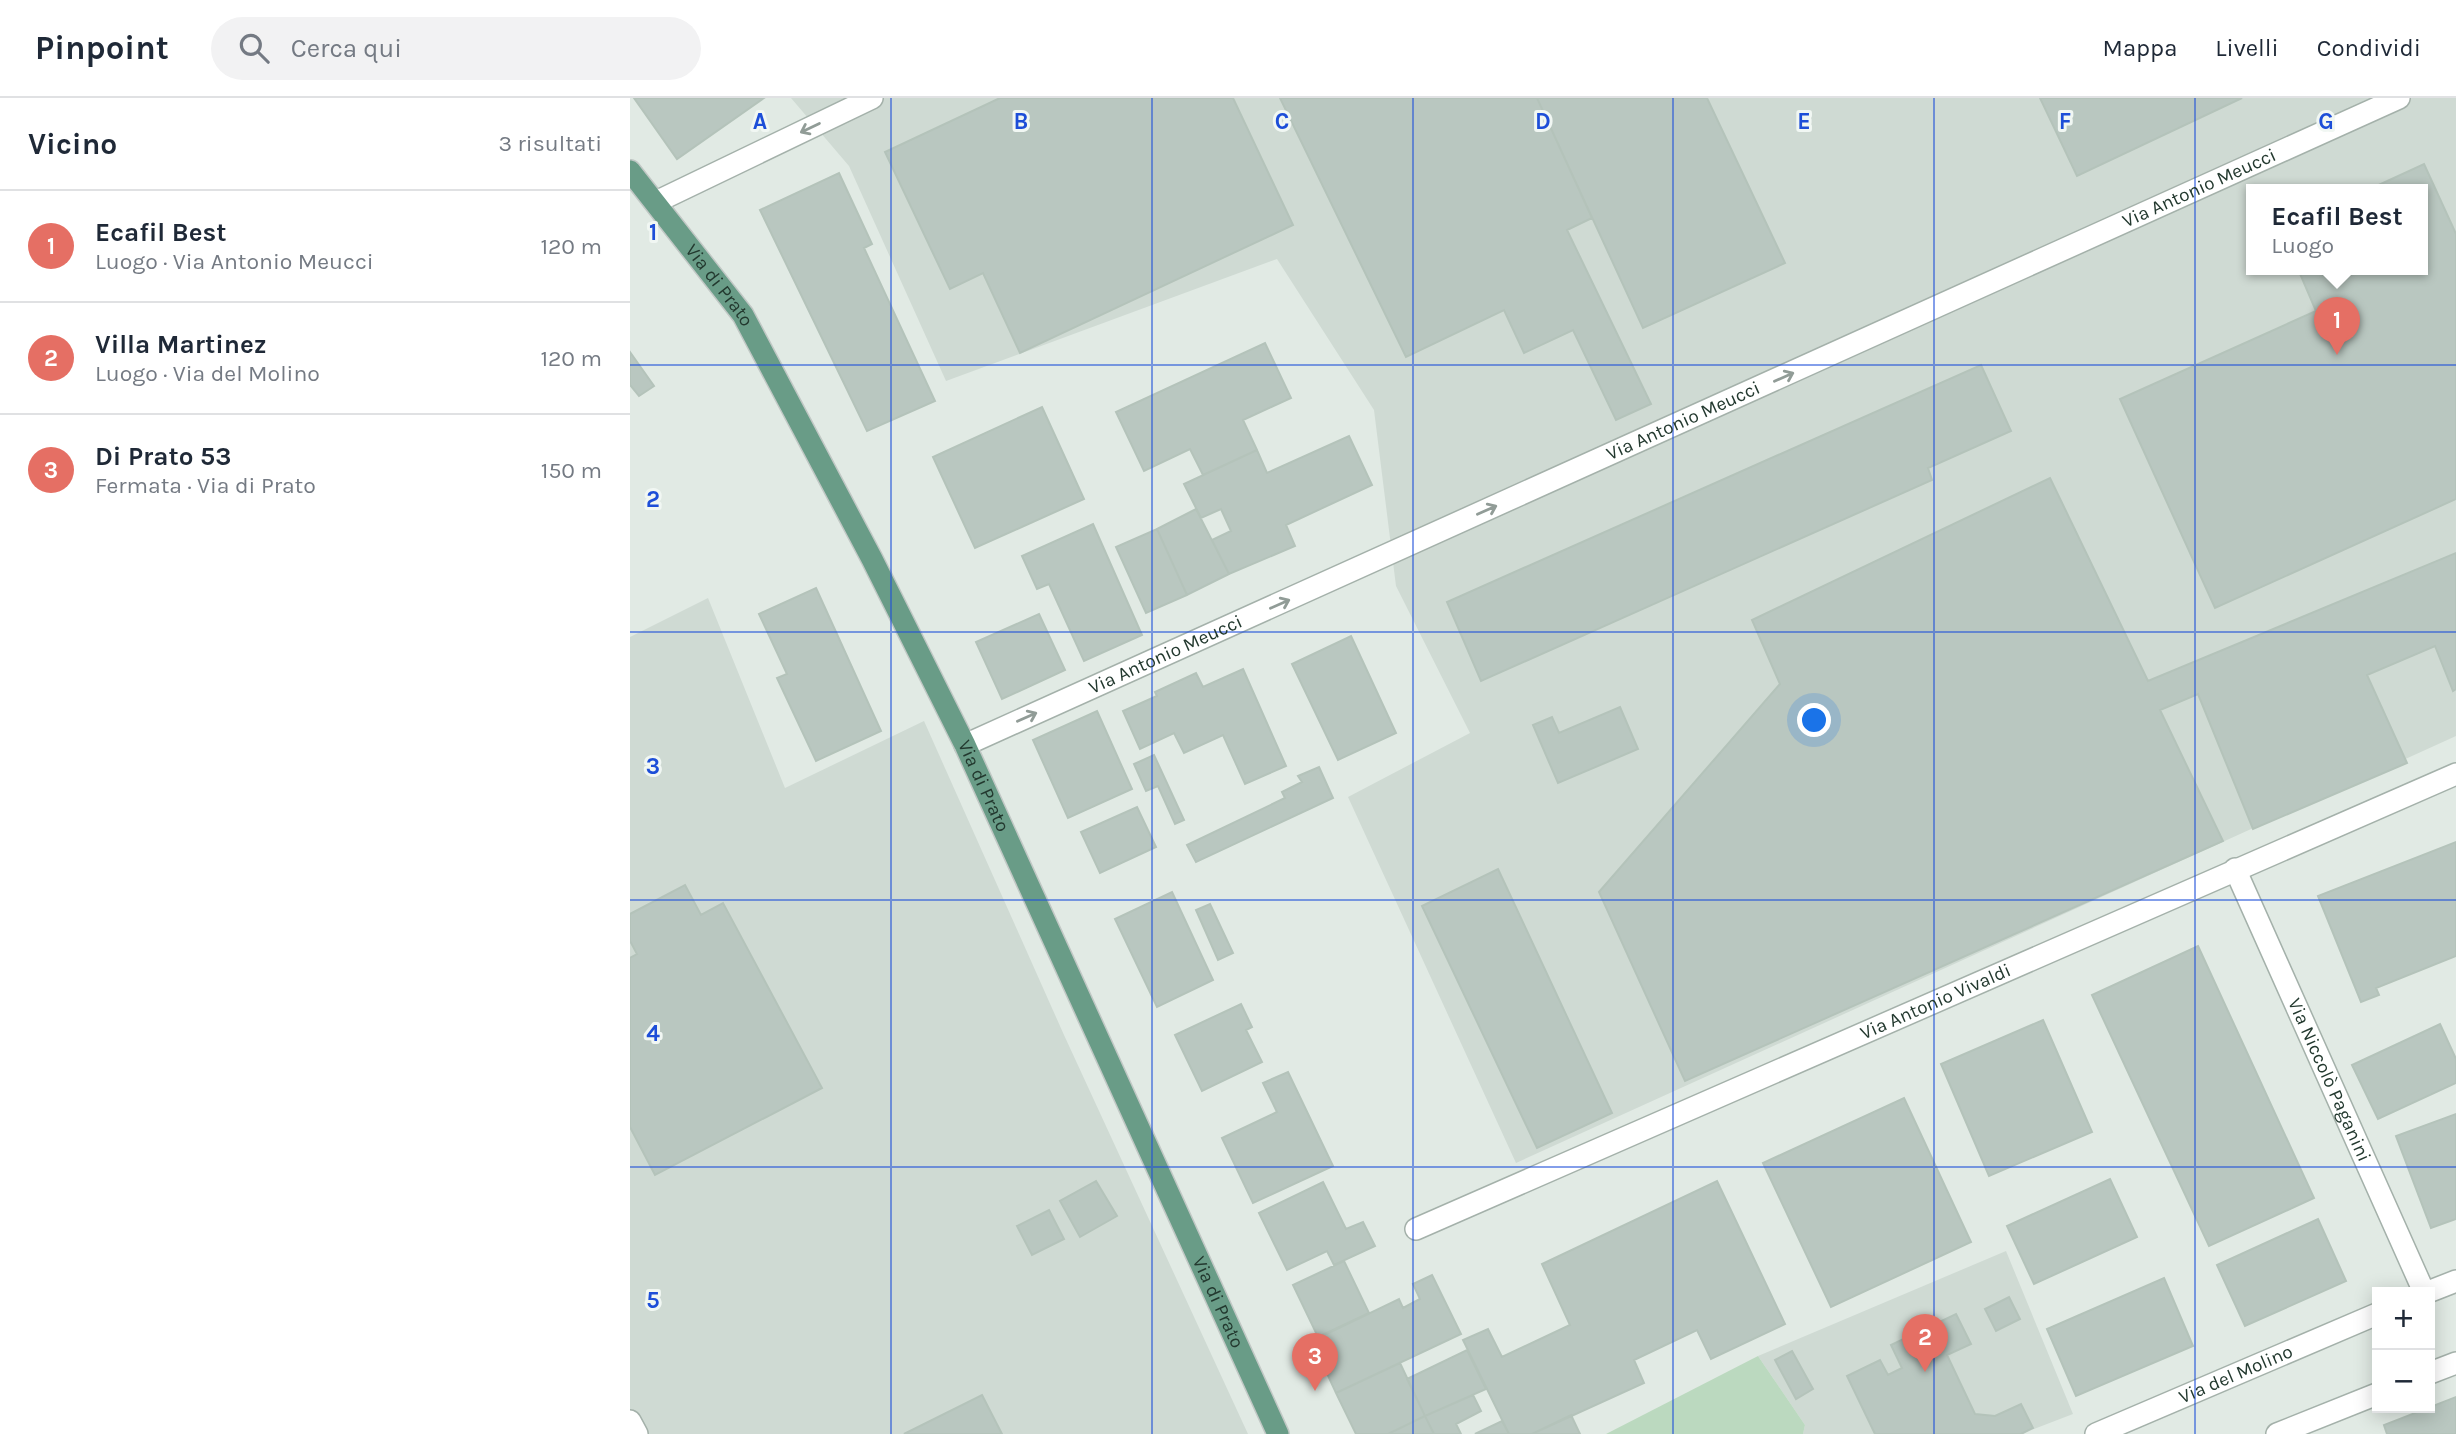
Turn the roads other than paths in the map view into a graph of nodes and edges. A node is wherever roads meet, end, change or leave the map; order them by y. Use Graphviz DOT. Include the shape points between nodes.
graph roads {
  1 [pos="872,98"];
  2 [pos="2399,98"];
  3 [pos="630,171"];
  4 [pos="656,202"];
  5 [pos="965,745"];
  6 [pos="2456,774"];
  7 [pos="2235,869"];
  8 [pos="1416,1229"];
  9 [pos="2456,1281"];
  10 [pos="2424,1287"];
  11 [pos="2435,1289"];
  12 [pos="2372,1316"];
  13 [pos="2456,1363"];
  14 [pos="2435,1371"];
  15 [pos="2372,1396"];
  16 [pos="630,1421"];
  17 [pos="637,1434"];
  18 [pos="1278,1434"];
  19 [pos="2096,1434"];
  20 [pos="2277,1434"];
  1 -- 4 [label="street, one-way"];
  5 -- 2 [label="street, Via Antonio Meucci, one-way"];
  3 -- 4 [label="main road, Via di Prato"];
  4 -- 5 [label="main road, Via di Prato" via="743,315"];
  5 -- 18 [label="main road, Via di Prato"];
  6 -- 7 [label="street, Via Antonio Vivaldi"];
  7 -- 8 [label="street, Via Antonio Vivaldi"];
  7 -- 10 [label="street, Via Niccolò Paganini"];
  9 -- 11 [label="street"];
  12 -- 19 [label="street, Via del Molino"];
  13 -- 14 [label="street"];
  15 -- 20 [label="street"];
  16 -- 17 [label="street"];
}
